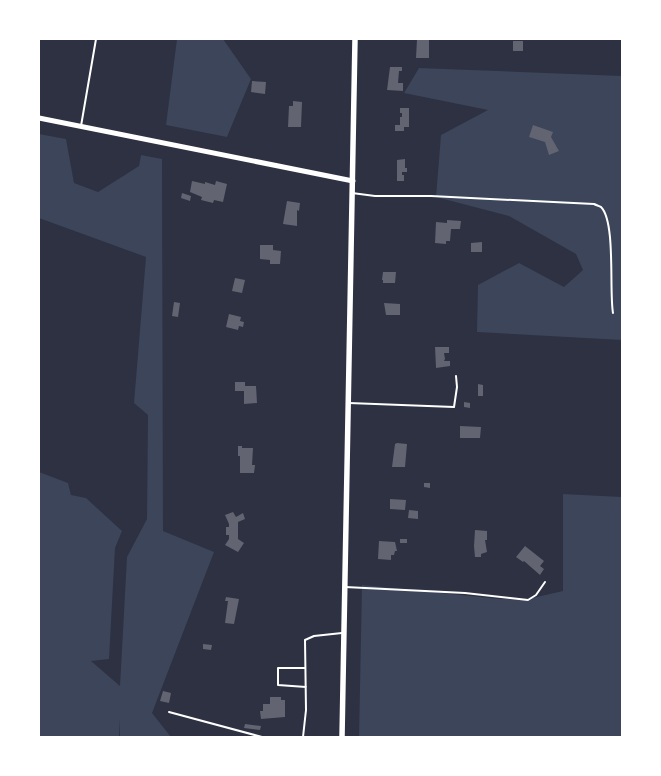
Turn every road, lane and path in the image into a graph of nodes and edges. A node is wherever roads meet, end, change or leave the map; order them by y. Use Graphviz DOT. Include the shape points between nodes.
graph roads {
  1 [pos="96,39"];
  2 [pos="355,39"];
  3 [pos="39,118"];
  4 [pos="81,126"];
  5 [pos="352,182"];
  6 [pos="352,193"];
  7 [pos="613,313"];
  8 [pos="456,376"];
  9 [pos="349,402"];
  10 [pos="545,582"];
  11 [pos="345,587"];
  12 [pos="344,633"];
  13 [pos="305,668"];
  14 [pos="306,687"];
  15 [pos="169,712"];
  16 [pos="262,737"];
  17 [pos="303,737"];
  18 [pos="342,737"];
  1 -- 4 [label="lane"];
  2 -- 5 [label="main road"];
  3 -- 4 [label="street"];
  4 -- 5 [label="street"];
  5 -- 6 [label="main road"];
  6 -- 7 [label="lane" via="594,204 602,208 610,236"];
  6 -- 9 [label="main road"];
  8 -- 9 [label="lane" via="454,407"];
  9 -- 11 [label="main road"];
  10 -- 11 [label="lane" via="528,600 465,593"];
  11 -- 12 [label="main road"];
  12 -- 13 [label="lane" via="305,640"];
  12 -- 18 [label="main road"];
  13 -- 14 [label="lane"];
  13 -- 14 [label="lane" via="278,668 278,685"];
  14 -- 17 [label="lane"];
  15 -- 16 [label="lane"];
}
